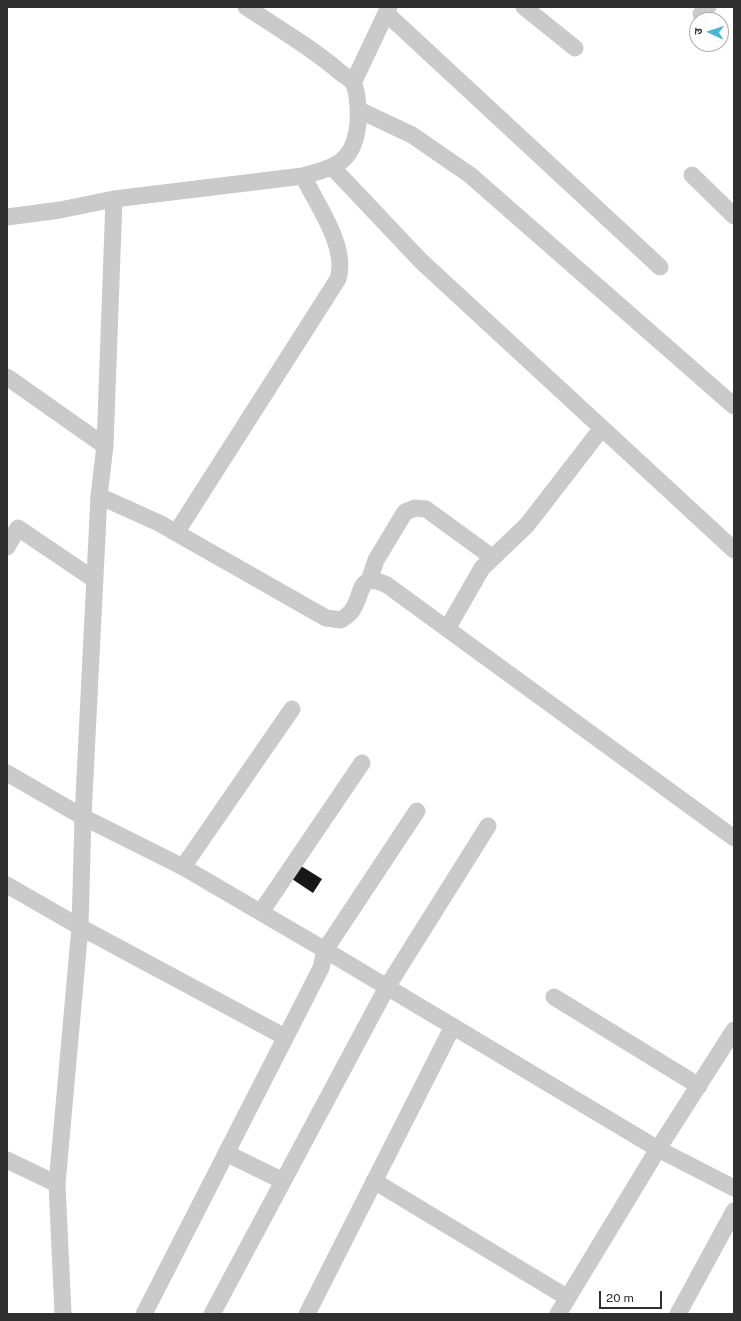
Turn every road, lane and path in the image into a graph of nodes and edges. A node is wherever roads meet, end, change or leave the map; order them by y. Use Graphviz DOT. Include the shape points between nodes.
graph roads {
  1 [pos="246,7"];
  2 [pos="524,7"];
  3 [pos="388,11"];
  4 [pos="575,48"];
  5 [pos="353,83"];
  6 [pos="358,110"];
  7 [pos="333,168"];
  8 [pos="692,175"];
  9 [pos="303,176"];
  10 [pos="114,198"];
  11 [pos="734,216"];
  12 [pos="7,218"];
  13 [pos="660,267"];
  14 [pos="7,377"];
  15 [pos="734,406"];
  16 [pos="602,428"];
  17 [pos="105,446"];
  18 [pos="100,496"];
  19 [pos="13,524"];
  20 [pos="176,533"];
  21 [pos="7,547"];
  22 [pos="734,550"];
  23 [pos="492,557"];
  24 [pos="95,580"];
  25 [pos="369,581"];
  26 [pos="447,628"];
  27 [pos="292,709"];
  28 [pos="362,763"];
  29 [pos="7,773"];
  30 [pos="417,811"];
  31 [pos="83,817"];
  32 [pos="488,826"];
  33 [pos="734,838"];
  34 [pos="183,868"];
  35 [pos="7,885"];
  36 [pos="261,912"];
  37 [pos="80,927"];
  38 [pos="325,950"];
  39 [pos="387,987"];
  40 [pos="554,997"];
  41 [pos="453,1026"];
  42 [pos="734,1030"];
  43 [pos="285,1037"];
  44 [pos="699,1086"];
  45 [pos="658,1150"];
  46 [pos="226,1153"];
  47 [pos="7,1160"];
  48 [pos="284,1181"];
  49 [pos="374,1181"];
  50 [pos="57,1184"];
  51 [pos="734,1188"];
  52 [pos="734,1211"];
  53 [pos="568,1298"];
  54 [pos="64,1314"];
  55 [pos="144,1314"];
  56 [pos="212,1314"];
  57 [pos="307,1314"];
  58 [pos="558,1314"];
  59 [pos="678,1314"];
  1 -- 5 [label="street" via="329,62"];
  2 -- 4 [label="street"];
  3 -- 5 [label="street"];
  3 -- 13 [label="street"];
  5 -- 6 [label="street"];
  6 -- 7 [label="street" via="355,142 345,158"];
  6 -- 15 [label="street" via="412,135 470,175"];
  7 -- 9 [label="street"];
  7 -- 16 [label="street" via="421,261"];
  8 -- 11 [label="street"];
  9 -- 10 [label="street"];
  9 -- 20 [label="street" via="337,242 341,261 338,279"];
  10 -- 12 [label="street"];
  10 -- 17 [label="street"];
  14 -- 17 [label="street"];
  16 -- 22 [label="street"];
  16 -- 23 [label="street" via="527,525"];
  17 -- 18 [label="street"];
  18 -- 20 [label="street"];
  18 -- 24 [label="street"];
  19 -- 21 [label="street"];
  19 -- 24 [label="street"];
  20 -- 25 [label="street" via="326,618 341,620 351,612 364,584"];
  23 -- 25 [label="street" via="426,509 415,508 405,512 396,526 376,560"];
  23 -- 26 [label="street" via="482,568"];
  24 -- 31 [label="street"];
  25 -- 26 [label="street" via="376,580 387,585"];
  26 -- 33 [label="street"];
  27 -- 34 [label="street"];
  28 -- 36 [label="street"];
  29 -- 31 [label="street"];
  30 -- 38 [label="street"];
  31 -- 34 [label="street"];
  31 -- 37 [label="street"];
  32 -- 39 [label="street"];
  34 -- 36 [label="street"];
  35 -- 37 [label="street"];
  36 -- 38 [label="street"];
  37 -- 43 [label="street"];
  37 -- 50 [label="street"];
  38 -- 39 [label="street"];
  38 -- 43 [label="street" via="321,968"];
  39 -- 41 [label="street"];
  39 -- 48 [label="street"];
  40 -- 44 [label="street"];
  41 -- 45 [label="street"];
  41 -- 49 [label="street"];
  42 -- 44 [label="street"];
  43 -- 46 [label="street"];
  44 -- 45 [label="street"];
  45 -- 51 [label="street"];
  45 -- 53 [label="street"];
  46 -- 48 [label="street"];
  46 -- 55 [label="street"];
  47 -- 50 [label="street"];
  48 -- 56 [label="street"];
  49 -- 53 [label="street"];
  49 -- 57 [label="street"];
  50 -- 54 [label="street"];
  52 -- 59 [label="street"];
  53 -- 58 [label="street"];
}
